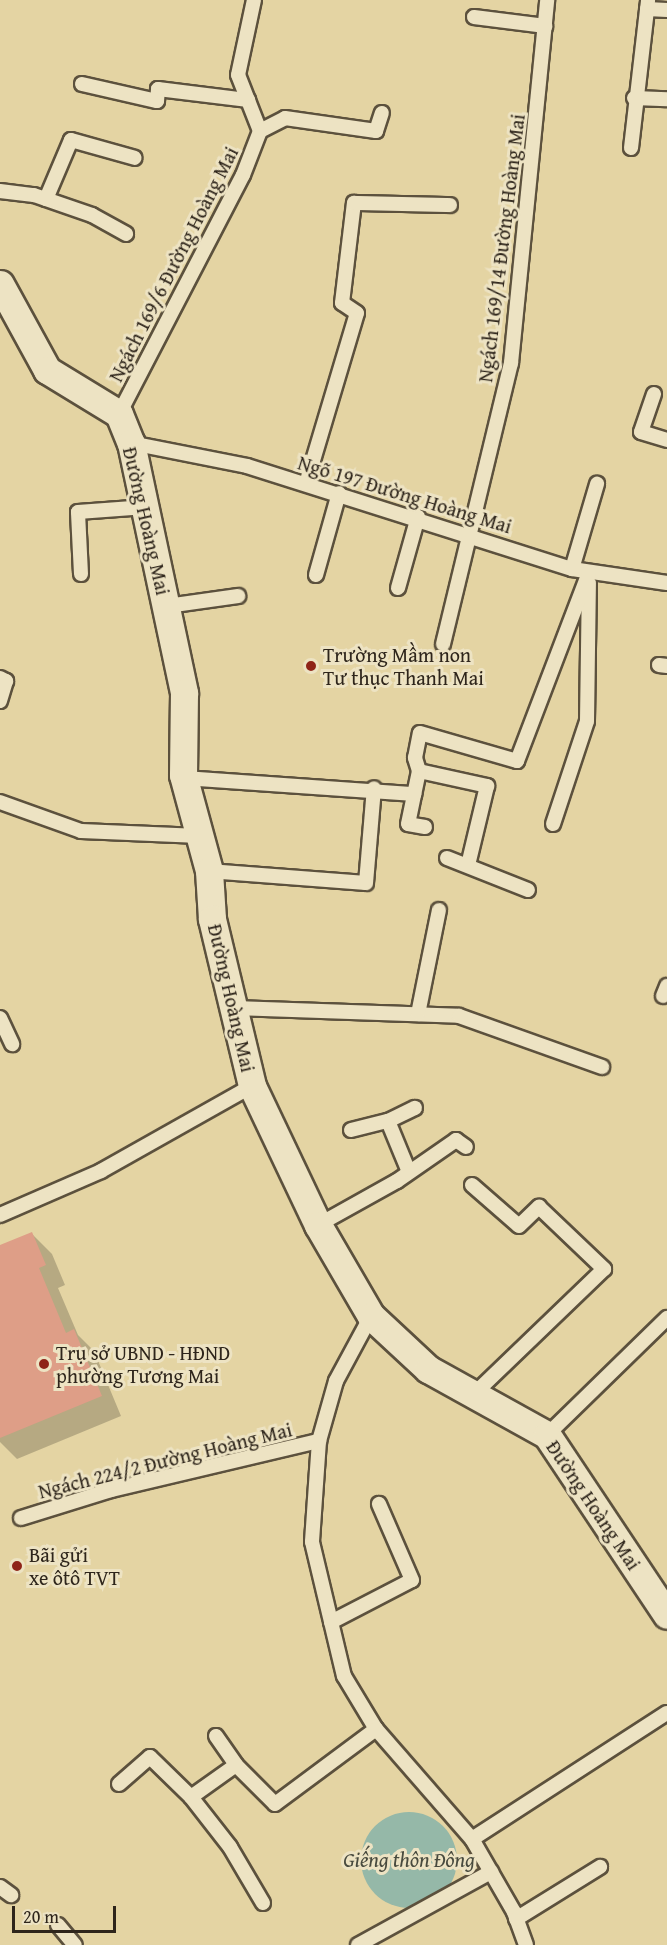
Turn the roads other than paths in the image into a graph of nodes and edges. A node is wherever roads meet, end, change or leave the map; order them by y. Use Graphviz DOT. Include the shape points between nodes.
graph roads {
  1 [pos="254,0"];
  2 [pos="547,0"];
  3 [pos="647,4"];
  4 [pos="667,10"];
  5 [pos="474,17"];
  6 [pos="545,26"];
  7 [pos="82,84"];
  8 [pos="634,98"];
  9 [pos="667,99"];
  10 [pos="248,100"];
  11 [pos="382,113"];
  12 [pos="260,131"];
  13 [pos="631,148"];
  14 [pos="135,158"];
  15 [pos="0,191"];
  16 [pos="46,200"];
  17 [pos="450,205"];
  18 [pos="126,234"];
  19 [pos="0,284"];
  20 [pos="654,394"];
  21 [pos="119,414"];
  22 [pos="667,440"];
  23 [pos="130,443"];
  24 [pos="306,484"];
  25 [pos="597,484"];
  26 [pos="339,493"];
  27 [pos="146,507"];
  28 [pos="418,517"];
  29 [pos="468,532"];
  30 [pos="572,569"];
  31 [pos="589,572"];
  32 [pos="81,574"];
  33 [pos="316,575"];
  34 [pos="667,583"];
  35 [pos="398,588"];
  36 [pos="238,596"];
  37 [pos="167,606"];
  38 [pos="443,644"];
  39 [pos="0,678"];
  40 [pos="0,701"];
  41 [pos="419,771"];
  42 [pos="184,778"];
  43 [pos="374,788"];
  44 [pos="414,794"];
  45 [pos="0,802"];
  46 [pos="553,824"];
  47 [pos="425,827"];
  48 [pos="200,836"];
  49 [pos="447,858"];
  50 [pos="468,865"];
  51 [pos="209,872"];
  52 [pos="528,890"];
  53 [pos="439,910"];
  54 [pos="234,1008"];
  55 [pos="418,1014"];
  56 [pos="0,1018"];
  57 [pos="12,1044"];
  58 [pos="602,1067"];
  59 [pos="252,1086"];
  60 [pos="415,1107"];
  61 [pos="388,1121"];
  62 [pos="351,1130"];
  63 [pos="466,1147"];
  64 [pos="409,1172"];
  65 [pos="472,1185"];
  66 [pos="0,1215"];
  67 [pos="318,1225"];
  68 [pos="371,1316"];
  69 [pos="667,1318"];
  70 [pos="474,1394"];
  71 [pos="547,1435"];
  72 [pos="319,1441"];
  73 [pos="379,1504"];
  74 [pos="21,1518"];
  75 [pos="667,1615"];
  76 [pos="331,1622"];
  77 [pos="667,1713"];
  78 [pos="376,1729"];
  79 [pos="216,1736"];
  80 [pos="236,1765"];
  81 [pos="119,1784"];
  82 [pos="191,1797"];
  83 [pos="472,1839"];
  84 [pos="600,1867"];
  85 [pos="491,1872"];
  86 [pos="263,1903"];
  87 [pos="516,1919"];
  88 [pos="58,1925"];
  89 [pos="362,1944"];
  90 [pos="75,1945"];
  91 [pos="526,1945"];
  1 -- 10 [label="lane, Ngách 169/6 Đường Hoàng Mai" via="238,75"];
  2 -- 6 [label="lane, Ngách 169/14 Đường Hoàng Mai"];
  3 -- 4 [label="lane"];
  3 -- 8 [label="lane"];
  5 -- 6 [label="lane"];
  6 -- 29 [label="lane, Ngách 169/14 Đường Hoàng Mai" via="511,363"];
  7 -- 10 [label="lane" via="157,101 158,89"];
  8 -- 9 [label="lane"];
  8 -- 13 [label="lane"];
  10 -- 12 [label="lane, Ngách 169/6 Đường Hoàng Mai"];
  11 -- 12 [label="lane, Ngách 169/6 Đường Hoàng Mai" via="376,131 285,118"];
  12 -- 21 [label="lane, Ngách 169/6 Đường Hoàng Mai" via="243,175"];
  14 -- 16 [label="lane" via="71,140"];
  15 -- 16 [label="lane"];
  16 -- 18 [label="lane" via="92,214"];
  17 -- 24 [label="lane" via="354,203 342,303 357,314"];
  19 -- 21 [label="street" via="47,370"];
  20 -- 22 [label="lane" via="641,432"];
  21 -- 23 [label="street, Đường Hoàng Mai"];
  23 -- 24 [label="lane, Ngõ 197 Đường Hoàng Mai" via="247,466"];
  23 -- 27 [label="street, Đường Hoàng Mai"];
  24 -- 26 [label="lane, Ngõ 197 Đường Hoàng Mai"];
  25 -- 30 [label="lane"];
  26 -- 28 [label="lane, Ngõ 197 Đường Hoàng Mai"];
  26 -- 33 [label="lane"];
  27 -- 32 [label="lane" via="78,512"];
  27 -- 37 [label="street, Đường Hoàng Mai"];
  28 -- 29 [label="lane, Ngõ 197 Đường Hoàng Mai"];
  28 -- 35 [label="lane"];
  29 -- 30 [label="lane, Ngõ 197 Đường Hoàng Mai"];
  29 -- 38 [label="lane, Ngách 169/14 Đường Hoàng Mai"];
  30 -- 31 [label="lane, Ngõ 197 Đường Hoàng Mai"];
  31 -- 34 [label="lane, Ngõ 197 Đường Hoàng Mai"];
  31 -- 41 [label="lane" via="518,761 420,733 415,758"];
  31 -- 46 [label="lane" via="587,721"];
  36 -- 37 [label="lane"];
  37 -- 42 [label="street, Đường Hoàng Mai" via="184,693"];
  39 -- 40 [label="lane" via="6,681"];
  41 -- 44 [label="lane"];
  41 -- 50 [label="lane" via="487,786"];
  42 -- 43 [label="lane"];
  42 -- 48 [label="street, Đường Hoàng Mai"];
  43 -- 44 [label="lane"];
  43 -- 51 [label="lane" via="366,883"];
  44 -- 47 [label="lane" via="408,824"];
  45 -- 48 [label="lane" via="81,831"];
  48 -- 51 [label="street, Đường Hoàng Mai"];
  49 -- 50 [label="lane"];
  50 -- 52 [label="lane"];
  51 -- 54 [label="street, Đường Hoàng Mai" via="212,919"];
  53 -- 55 [label="lane"];
  54 -- 55 [label="lane"];
  54 -- 59 [label="street, Đường Hoàng Mai"];
  55 -- 58 [label="lane" via="459,1016"];
  56 -- 57 [label="lane"];
  59 -- 66 [label="lane" via="101,1171"];
  59 -- 67 [label="street, Đường Hoàng Mai"];
  60 -- 61 [label="lane"];
  61 -- 62 [label="lane"];
  61 -- 64 [label="lane"];
  63 -- 64 [label="lane" via="456,1140"];
  64 -- 67 [label="lane"];
  65 -- 70 [label="lane" via="519,1226 539,1208 604,1269"];
  67 -- 68 [label="street, Đường Hoàng Mai"];
  68 -- 70 [label="street, Đường Hoàng Mai" via="429,1369"];
  68 -- 72 [label="lane" via="336,1381"];
  69 -- 71 [label="lane"];
  70 -- 71 [label="street, Đường Hoàng Mai"];
  71 -- 75 [label="street, Đường Hoàng Mai"];
  72 -- 74 [label="lane, Ngách 224/2 Đường Hoàng Mai" via="111,1490"];
  72 -- 76 [label="lane" via="312,1542"];
  73 -- 76 [label="lane" via="412,1580"];
  76 -- 78 [label="lane" via="344,1676"];
  77 -- 83 [label="lane"];
  78 -- 80 [label="lane" via="275,1804"];
  78 -- 83 [label="lane"];
  79 -- 80 [label="lane"];
  80 -- 82 [label="lane"];
  81 -- 82 [label="lane" via="150,1757"];
  82 -- 86 [label="lane" via="230,1847"];
  83 -- 85 [label="lane"];
  84 -- 87 [label="lane"];
  85 -- 87 [label="lane"];
  85 -- 89 [label="lane"];
  87 -- 91 [label="lane"];
  88 -- 90 [label="lane"];
}
